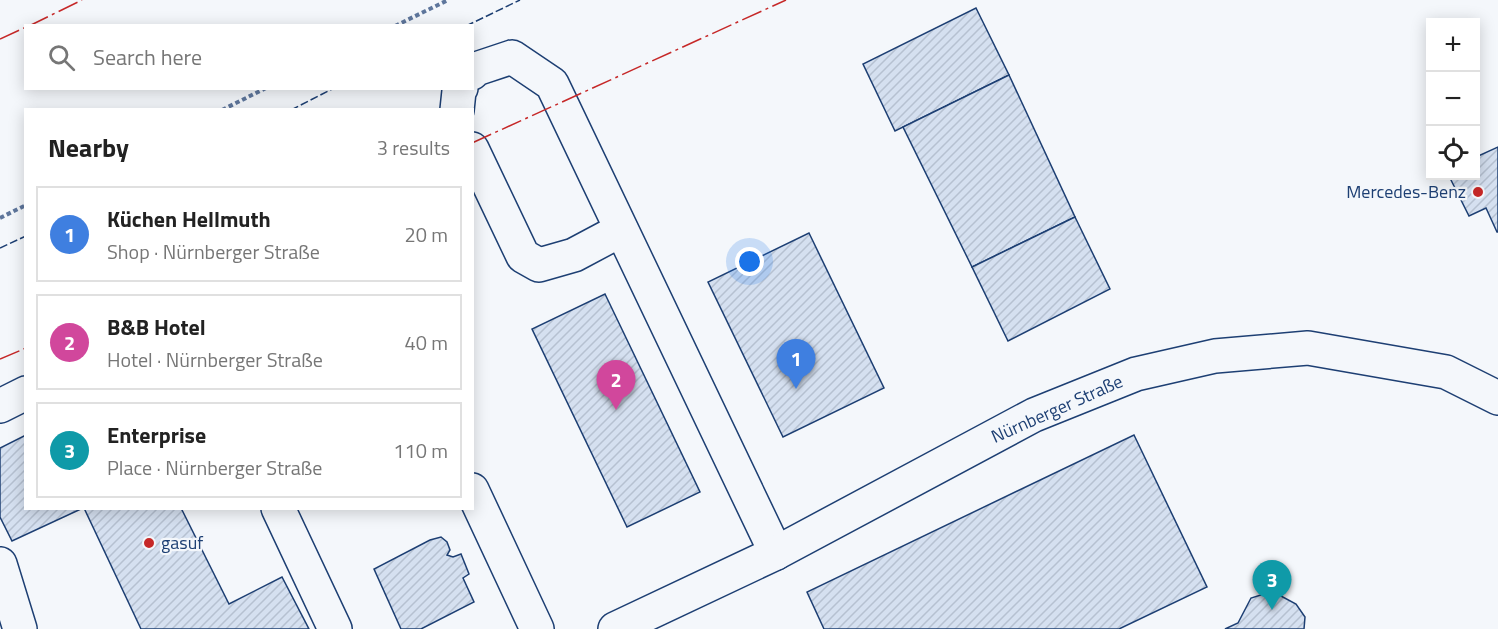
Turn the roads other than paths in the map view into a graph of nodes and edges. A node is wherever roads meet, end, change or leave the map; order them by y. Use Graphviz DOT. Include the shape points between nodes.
graph roads {
  1 [pos="474,71"];
  2 [pos="460,90"];
  3 [pos="457,108"];
  4 [pos="474,153"];
  5 [pos="621,230"];
  6 [pos="24,394"];
  7 [pos="1498,398"];
  8 [pos="0,405"];
  9 [pos="474,494"];
  10 [pos="279,510"];
  11 [pos="776,553"];
  12 [pos="0,564"];
  13 [pos="20,629"];
  14 [pos="335,629"];
  15 [pos="537,629"];
  16 [pos="615,629"];
  1 -- 5 [label="street" via="512,57 552,84"];
  2 -- 3 [label="street"];
  4 -- 5 [label="street" via="523,256 539,265 574,255"];
  5 -- 11 [label="street"];
  6 -- 8 [label="street"];
  7 -- 11 [label="street, Nürnberger Straße" via="1446,372 1308,348 1215,356 1136,374 1034,415"];
  9 -- 15 [label="street"];
  10 -- 14 [label="street"];
  11 -- 16 [label="street, Nürnberger Straße"];
  12 -- 13 [label="street"];
}
